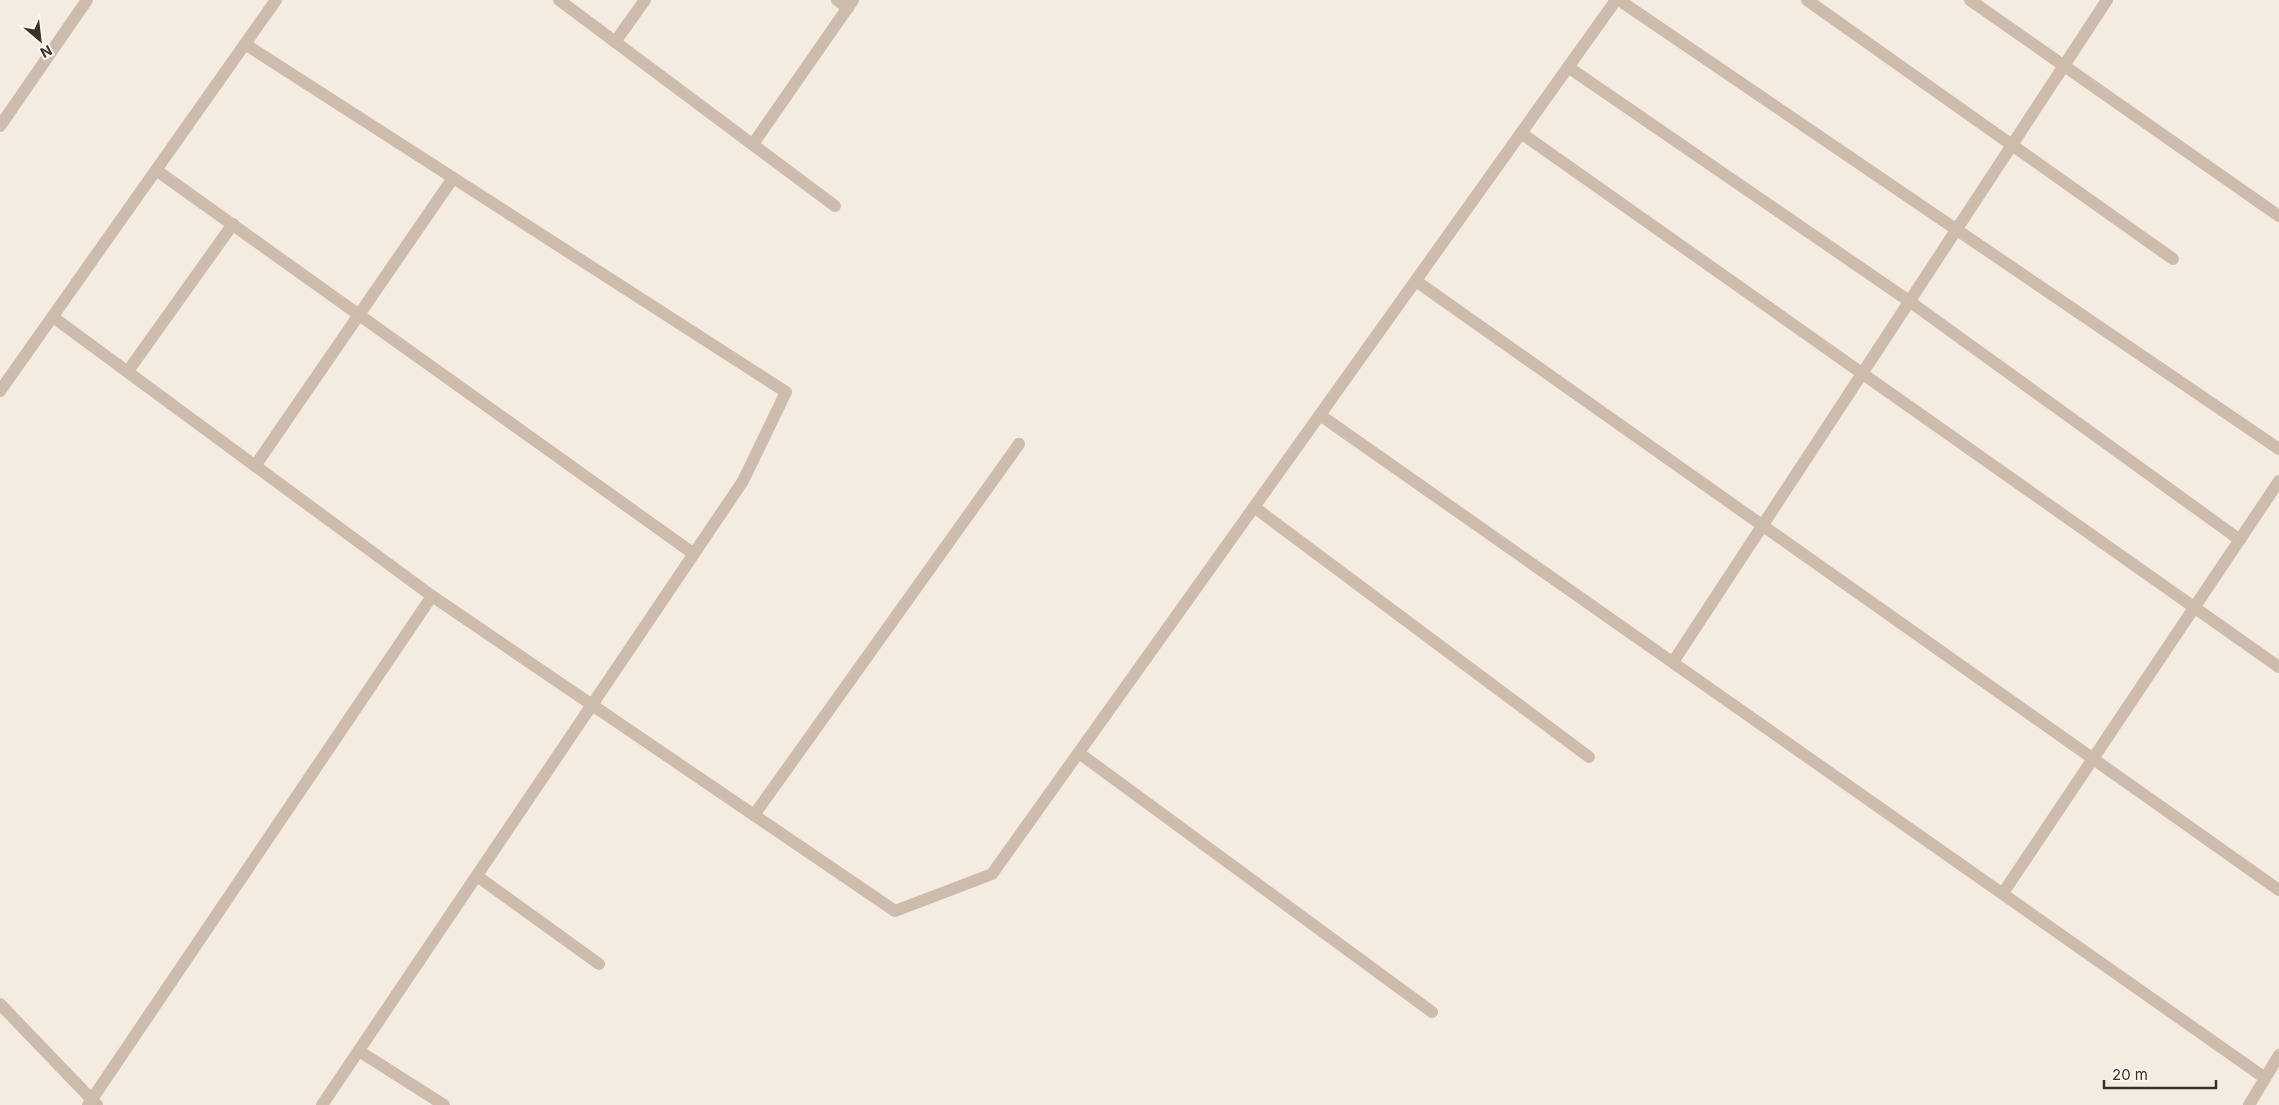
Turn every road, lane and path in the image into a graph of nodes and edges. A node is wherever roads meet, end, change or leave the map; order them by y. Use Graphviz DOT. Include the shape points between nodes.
graph roads {
  1 [pos="87,0"];
  2 [pos="276,0"];
  3 [pos="559,0"];
  4 [pos="645,0"];
  5 [pos="837,0"];
  6 [pos="1617,0"];
  7 [pos="1807,0"];
  8 [pos="1970,0"];
  9 [pos="2107,0"];
  10 [pos="850,4"];
  11 [pos="615,42"];
  12 [pos="246,44"];
  13 [pos="1568,66"];
  14 [pos="2063,66"];
  15 [pos="5,108"];
  16 [pos="0,126"];
  17 [pos="1521,133"];
  18 [pos="753,144"];
  19 [pos="2012,145"];
  20 [pos="156,170"];
  21 [pos="453,178"];
  22 [pos="835,206"];
  23 [pos="2279,216"];
  24 [pos="233,224"];
  25 [pos="1956,229"];
  26 [pos="2173,259"];
  27 [pos="1416,281"];
  28 [pos="1909,301"];
  29 [pos="360,315"];
  30 [pos="53,317"];
  31 [pos="128,371"];
  32 [pos="1862,373"];
  33 [pos="0,391"];
  34 [pos="1320,415"];
  35 [pos="1019,444"];
  36 [pos="2279,449"];
  37 [pos="255,466"];
  38 [pos="2279,481"];
  39 [pos="1254,507"];
  40 [pos="1762,525"];
  41 [pos="2240,540"];
  42 [pos="694,554"];
  43 [pos="432,596"];
  44 [pos="2194,608"];
  45 [pos="1673,662"];
  46 [pos="2279,667"];
  47 [pos="592,705"];
  48 [pos="1078,753"];
  49 [pos="1589,757"];
  50 [pos="2092,760"];
  51 [pos="754,815"];
  52 [pos="477,876"];
  53 [pos="2279,890"];
  54 [pos="2003,894"];
  55 [pos="599,964"];
  56 [pos="0,1004"];
  57 [pos="1432,1012"];
  58 [pos="359,1051"];
  59 [pos="2279,1055"];
  60 [pos="2265,1078"];
  61 [pos="93,1103"];
  62 [pos="322,1105"];
  63 [pos="444,1105"];
  64 [pos="2249,1105"];
  1 -- 15 [label="street"];
  2 -- 12 [label="street"];
  3 -- 11 [label="street"];
  4 -- 11 [label="street"];
  5 -- 10 [label="street"];
  6 -- 13 [label="street"];
  6 -- 25 [label="street"];
  7 -- 19 [label="street"];
  8 -- 14 [label="street"];
  9 -- 14 [label="street"];
  10 -- 18 [label="street"];
  11 -- 18 [label="street"];
  12 -- 20 [label="street"];
  12 -- 21 [label="street"];
  13 -- 17 [label="street"];
  13 -- 28 [label="street"];
  14 -- 19 [label="street"];
  14 -- 23 [label="street"];
  15 -- 16 [label="street"];
  17 -- 27 [label="street"];
  17 -- 32 [label="street"];
  18 -- 22 [label="street"];
  19 -- 25 [label="street"];
  19 -- 26 [label="street"];
  20 -- 24 [label="street"];
  20 -- 30 [label="street"];
  21 -- 29 [label="street"];
  21 -- 42 [label="street" via="786,392 743,481"];
  24 -- 29 [label="street"];
  24 -- 31 [label="street"];
  25 -- 28 [label="street"];
  25 -- 36 [label="street"];
  27 -- 34 [label="street"];
  27 -- 40 [label="street"];
  28 -- 32 [label="street"];
  28 -- 41 [label="street"];
  29 -- 37 [label="street"];
  29 -- 42 [label="street"];
  30 -- 31 [label="street"];
  30 -- 33 [label="street"];
  31 -- 37 [label="street"];
  32 -- 40 [label="street"];
  32 -- 44 [label="street"];
  34 -- 39 [label="street"];
  34 -- 45 [label="street"];
  35 -- 51 [label="street"];
  37 -- 43 [label="street"];
  38 -- 41 [label="street"];
  39 -- 48 [label="street"];
  39 -- 49 [label="street"];
  40 -- 45 [label="street"];
  40 -- 50 [label="street"];
  41 -- 44 [label="street"];
  42 -- 47 [label="street"];
  43 -- 47 [label="street"];
  43 -- 61 [label="street"];
  44 -- 46 [label="street"];
  44 -- 50 [label="street"];
  45 -- 54 [label="street"];
  47 -- 51 [label="street"];
  47 -- 52 [label="street"];
  48 -- 51 [label="street" via="992,874 895,911"];
  48 -- 57 [label="street"];
  50 -- 53 [label="street"];
  50 -- 54 [label="street"];
  52 -- 55 [label="street"];
  52 -- 58 [label="street"];
  54 -- 60 [label="street"];
  56 -- 61 [label="street"];
  58 -- 62 [label="street"];
  58 -- 63 [label="street"];
  59 -- 60 [label="street"];
  60 -- 64 [label="street"];
}
